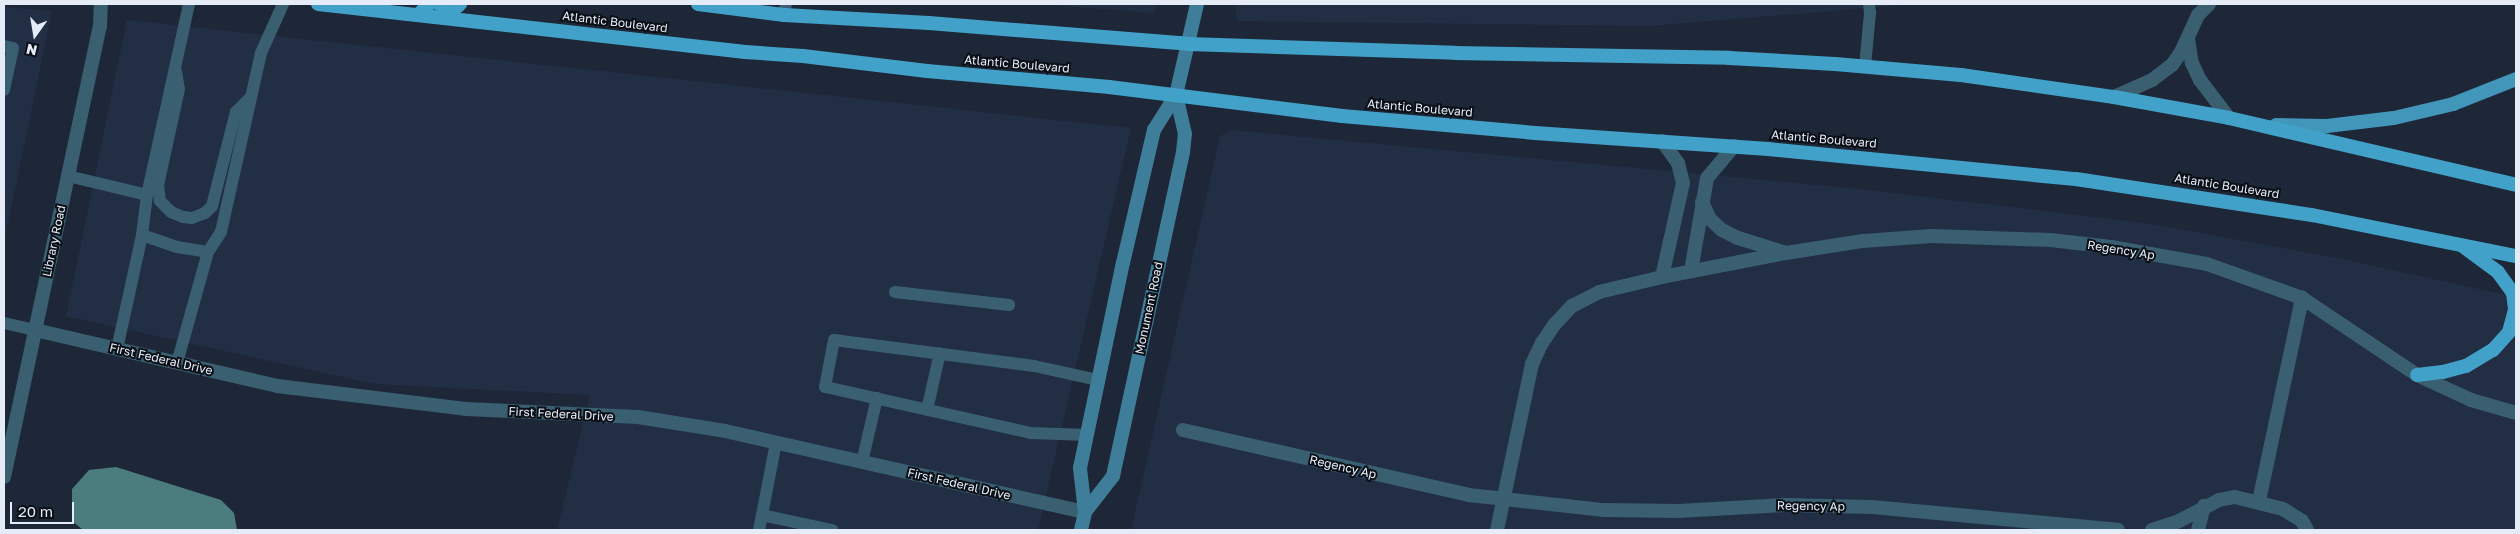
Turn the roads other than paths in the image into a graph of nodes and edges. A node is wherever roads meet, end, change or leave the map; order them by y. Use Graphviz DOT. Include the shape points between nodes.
graph roads {
  1 [pos="101,4"];
  2 [pos="189,4"];
  3 [pos="283,4"];
  4 [pos="318,4"];
  5 [pos="429,4"];
  6 [pos="439,4"];
  7 [pos="460,4"];
  8 [pos="698,4"];
  9 [pos="1197,4"];
  10 [pos="1869,4"];
  11 [pos="2209,4"];
  12 [pos="785,9"];
  13 [pos="418,15"];
  14 [pos="2188,38"];
  15 [pos="1188,44"];
  16 [pos="4,46"];
  17 [pos="175,64"];
  18 [pos="1865,66"];
  19 [pos="6,71"];
  20 [pos="2516,79"];
  21 [pos="4,90"];
  22 [pos="1176,95"];
  23 [pos="251,97"];
  24 [pos="2114,97"];
  25 [pos="2229,118"];
  26 [pos="1662,141"];
  27 [pos="1734,146"];
  28 [pos="68,176"];
  29 [pos="2516,184"];
  30 [pos="147,194"];
  31 [pos="1702,202"];
  32 [pos="142,235"];
  33 [pos="2459,244"];
  34 [pos="208,252"];
  35 [pos="1786,253"];
  36 [pos="2516,256"];
  37 [pos="1691,272"];
  38 [pos="1662,277"];
  39 [pos="895,292"];
  40 [pos="2302,298"];
  41 [pos="1009,305"];
  42 [pos="4,323"];
  43 [pos="35,330"];
  44 [pos="117,349"];
  45 [pos="940,353"];
  46 [pos="177,363"];
  47 [pos="2417,375"];
  48 [pos="1098,380"];
  49 [pos="877,398"];
  50 [pos="928,410"];
  51 [pos="2516,413"];
  52 [pos="1183,430"];
  53 [pos="1087,435"];
  54 [pos="776,442"];
  55 [pos="862,462"];
  56 [pos="4,477"];
  57 [pos="1504,499"];
  58 [pos="2259,501"];
  59 [pos="2204,506"];
  60 [pos="1085,512"];
  61 [pos="762,515"];
  62 [pos="823,529"];
  63 [pos="759,530"];
  64 [pos="1082,530"];
  65 [pos="1497,530"];
  66 [pos="2118,530"];
  67 [pos="2152,530"];
  68 [pos="2198,530"];
  69 [pos="2306,530"];
  1 -- 28 [label="street, Library Road" via="100,27"];
  2 -- 17 [label="lane"];
  3 -- 23 [label="lane" via="261,53"];
  4 -- 13 [label="highway, Atlantic Boulevard"];
  5 -- 13 [label="highway"];
  6 -- 7 [label="highway"];
  8 -- 12 [label="highway"];
  9 -- 15 [label="main road, Monument Road"];
  10 -- 18 [label="lane"];
  11 -- 14 [label="street" via="2198,15"];
  12 -- 15 [label="highway"];
  13 -- 22 [label="highway, Atlantic Boulevard" via="927,72"];
  14 -- 24 [label="street" via="2182,52 2166,71"];
  14 -- 25 [label="street" via="2192,63 2200,80"];
  15 -- 18 [label="highway" via="1729,58"];
  15 -- 22 [label="main road, Monument Road"];
  16 -- 19 [label="lane" via="13,48"];
  17 -- 23 [label="lane" via="179,89 158,185 160,201 171,212 192,218 212,206 236,112"];
  17 -- 30 [label="lane"];
  18 -- 24 [label="highway" via="1961,75"];
  19 -- 21 [label="lane"];
  20 -- 25 [label="main road" via="2440,108 2375,121 2310,127"];
  22 -- 26 [label="highway, Atlantic Boulevard" via="1381,119"];
  22 -- 48 [label="main road, Monument Road" via="1154,130"];
  22 -- 60 [label="main road, Monument Road" via="1185,134 1183,152 1113,476"];
  23 -- 34 [label="lane" via="221,232"];
  24 -- 25 [label="highway"];
  25 -- 29 [label="highway"];
  26 -- 27 [label="highway, Atlantic Boulevard"];
  26 -- 38 [label="street" via="1678,163 1683,183"];
  27 -- 31 [label="street" via="1707,178"];
  27 -- 33 [label="highway, Atlantic Boulevard" via="1962,167 2154,190 2312,215"];
  28 -- 30 [label="lane"];
  28 -- 43 [label="street, Library Road"];
  30 -- 32 [label="lane"];
  31 -- 35 [label="street" via="1710,219 1722,230"];
  31 -- 37 [label="street"];
  32 -- 34 [label="lane" via="177,247"];
  32 -- 44 [label="lane"];
  33 -- 36 [label="highway, Atlantic Boulevard"];
  33 -- 47 [label="highway" via="2498,272 2513,293 2515,309 2509,332 2493,350 2466,366"];
  34 -- 46 [label="lane"];
  35 -- 37 [label="street, Regency Ap"];
  35 -- 40 [label="street, Regency Ap" via="1932,236 2051,240 2207,264"];
  37 -- 38 [label="street, Regency Ap"];
  38 -- 57 [label="street, Regency Ap" via="1599,292 1572,306 1542,343 1532,364"];
  39 -- 41 [label="lane"];
  40 -- 47 [label="street, Regency Ap"];
  40 -- 58 [label="street"];
  42 -- 43 [label="lane"];
  43 -- 44 [label="street, First Federal Drive"];
  43 -- 56 [label="street, Library Road"];
  44 -- 46 [label="street, First Federal Drive"];
  45 -- 48 [label="lane" via="1034,366"];
  45 -- 49 [label="lane" via="834,340 825,387"];
  45 -- 50 [label="lane"];
  46 -- 54 [label="street, First Federal Drive" via="277,386 381,401 466,409 638,417 725,430"];
  47 -- 51 [label="street, Regency Ap" via="2471,400"];
  48 -- 53 [label="main road, Monument Road"];
  49 -- 50 [label="lane"];
  49 -- 55 [label="lane"];
  50 -- 53 [label="lane" via="1031,433"];
  52 -- 57 [label="street, Regency Ap" via="1458,493"];
  53 -- 60 [label="main road, Monument Road" via="1080,468"];
  54 -- 55 [label="street, First Federal Drive"];
  54 -- 61 [label="lane"];
  55 -- 60 [label="street, First Federal Drive"];
  57 -- 65 [label="street, Regency Ap"];
  57 -- 66 [label="street, Regency Ap" via="1604,510 1678,511 1785,505 1872,507"];
  58 -- 59 [label="street" via="2235,496"];
  58 -- 69 [label="street" via="2283,509 2302,521"];
  59 -- 67 [label="street" via="2179,521"];
  59 -- 68 [label="street"];
  60 -- 64 [label="main road, Monument Road"];
  61 -- 62 [label="lane"];
  61 -- 63 [label="lane"];
}
